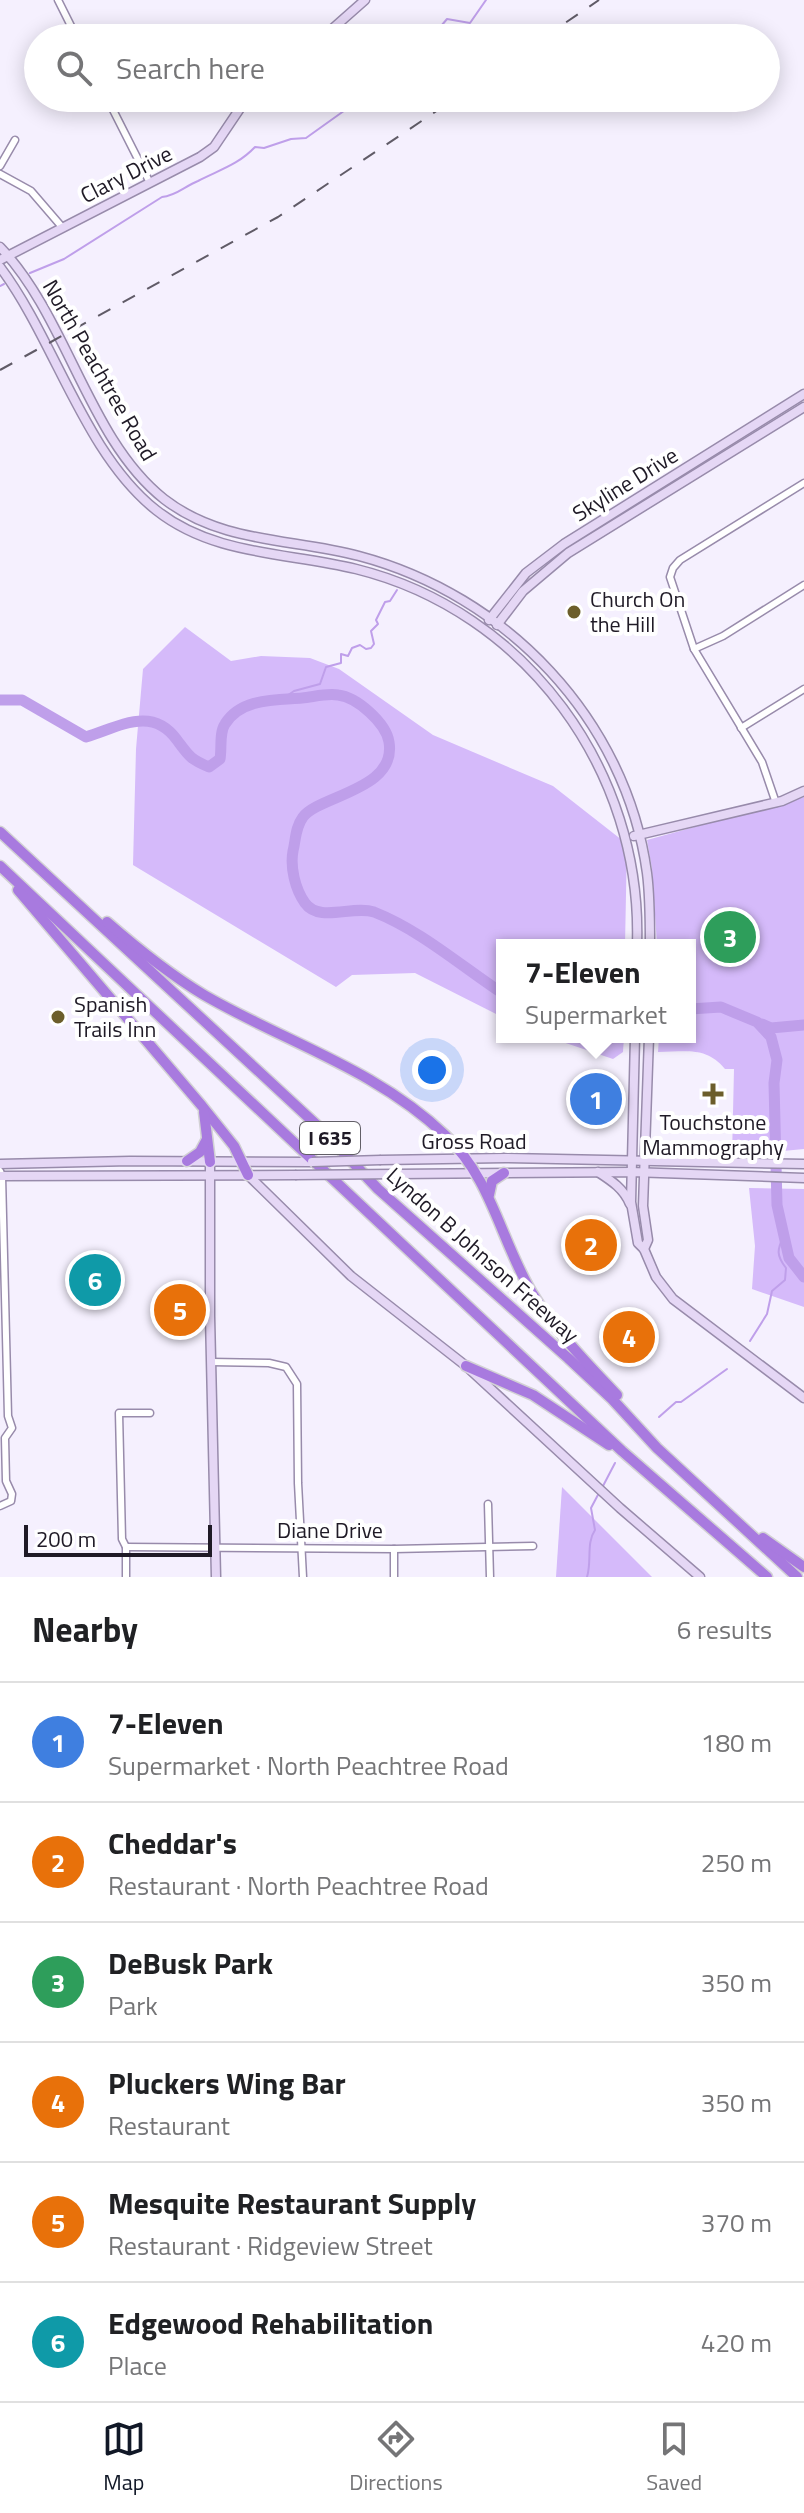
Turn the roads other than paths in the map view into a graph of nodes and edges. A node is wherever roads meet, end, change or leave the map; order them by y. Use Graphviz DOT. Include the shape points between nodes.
graph roads {
  1 [pos="58,0"];
  2 [pos="365,0"];
  3 [pos="70,24"];
  4 [pos="338,24"];
  5 [pos="114,112"];
  6 [pos="237,112"];
  7 [pos="15,140"];
  8 [pos="0,166"];
  9 [pos="0,174"];
  10 [pos="150,183"];
  11 [pos="62,227"];
  12 [pos="0,247"];
  13 [pos="4,258"];
  14 [pos="0,267"];
  15 [pos="804,394"];
  16 [pos="804,407"];
  17 [pos="727,442"];
  18 [pos="733,451"];
  19 [pos="804,483"];
  20 [pos="356,555"];
  21 [pos="353,568"];
  22 [pos="804,585"];
  23 [pos="494,620"];
  24 [pos="487,630"];
  25 [pos="694,649"];
  26 [pos="804,689"];
  27 [pos="741,728"];
  28 [pos="804,791"];
  29 [pos="776,803"];
  30 [pos="0,832"];
  31 [pos="639,835"];
  32 [pos="626,838"];
  33 [pos="18,847"];
  34 [pos="3,869"];
  35 [pos="637,939"];
  36 [pos="650,939"];
  37 [pos="634,1043"];
  38 [pos="649,1043"];
  39 [pos="634,1069"];
  40 [pos="648,1071"];
  41 [pos="202,1106"];
  42 [pos="208,1137"];
  43 [pos="467,1159"];
  44 [pos="537,1159"];
  45 [pos="187,1161"];
  46 [pos="631,1161"];
  47 [pos="645,1161"];
  48 [pos="210,1162"];
  49 [pos="243,1162"];
  50 [pos="90,1163"];
  51 [pos="728,1163"];
  52 [pos="0,1164"];
  53 [pos="804,1164"];
  54 [pos="598,1172"];
  55 [pos="631,1172"];
  56 [pos="477,1173"];
  57 [pos="504,1173"];
  58 [pos="537,1173"];
  59 [pos="645,1173"];
  60 [pos="1,1174"];
  61 [pos="248,1175"];
  62 [pos="89,1176"];
  63 [pos="210,1176"];
  64 [pos="733,1176"];
  65 [pos="804,1178"];
  66 [pos="489,1197"];
  67 [pos="631,1209"];
  68 [pos="644,1249"];
  69 [pos="211,1362"];
  70 [pos="466,1366"];
  71 [pos="804,1398"];
  72 [pos="150,1413"];
  73 [pos="657,1448"];
  74 [pos="622,1451"];
  75 [pos="488,1504"];
  76 [pos="0,1506"];
  77 [pos="730,1514"];
  78 [pos="491,1546"];
  79 [pos="533,1546"];
  80 [pos="126,1547"];
  81 [pos="215,1547"];
  82 [pos="303,1549"];
  83 [pos="394,1549"];
  84 [pos="804,1567"];
  85 [pos="126,1577"];
  86 [pos="216,1577"];
  87 [pos="303,1577"];
  88 [pos="394,1577"];
  89 [pos="490,1577"];
  90 [pos="700,1577"];
  91 [pos="767,1577"];
  92 [pos="797,1577"];
  1 -- 3 [label="street"];
  2 -- 4 [label="main road"];
  5 -- 10 [label="street"];
  6 -- 10 [label="main road, Clary Drive" via="214,147"];
  7 -- 8 [label="street"];
  9 -- 11 [label="street" via="31,191"];
  10 -- 11 [label="main road, Clary Drive"];
  11 -- 13 [label="main road, Clary Drive"];
  12 -- 13 [label="main road, North Peachtree Road"];
  13 -- 20 [label="main road, North Peachtree Road" via="33,289 121,451 163,498 203,522 243,536"];
  14 -- 21 [label="main road, North Peachtree Road" via="20,293 109,459 155,509 197,535 238,549"];
  15 -- 17 [label="main road, Skyline Drive"];
  16 -- 18 [label="main road, Skyline Drive"];
  17 -- 18 [label="main road"];
  17 -- 23 [label="main road, Skyline Drive" via="542,559"];
  18 -- 23 [label="main road, Skyline Drive" via="557,561"];
  19 -- 25 [label="street" via="673,568 670,577"];
  20 -- 21 [label="main road"];
  20 -- 23 [label="main road, North Peachtree Road" via="411,572"];
  21 -- 24 [label="main road, North Peachtree Road" via="404,584"];
  22 -- 25 [label="street"];
  23 -- 24 [label="main road, Skyline Drive"];
  23 -- 31 [label="main road, North Peachtree Road" via="547,666 583,711 619,776"];
  24 -- 32 [label="main road, North Peachtree Road" via="537,675 573,721 608,784"];
  25 -- 27 [label="street"];
  26 -- 27 [label="street"];
  27 -- 29 [label="street" via="764,766"];
  28 -- 29 [label="main road"];
  29 -- 31 [label="main road"];
  30 -- 33 [label="highway, Lyndon B Johnson Freeway / I 635"];
  31 -- 32 [label="main road"];
  31 -- 36 [label="main road, North Peachtree Road" via="647,872"];
  32 -- 35 [label="main road, North Peachtree Road"];
  33 -- 43 [label="highway" via="167,971 390,1092 430,1121"];
  33 -- 73 [label="highway, Lyndon B Johnson Freeway / I 635" via="321,1129 378,1189 612,1399"];
  34 -- 41 [label="highway"];
  34 -- 74 [label="highway, Lyndon B Johnson Freeway / I 635"];
  37 -- 39 [label="main road"];
  38 -- 40 [label="main road"];
  39 -- 40 [label="main road"];
  39 -- 46 [label="main road"];
  40 -- 47 [label="main road"];
  41 -- 42 [label="highway"];
  41 -- 49 [label="highway"];
  42 -- 45 [label="highway"];
  42 -- 48 [label="highway"];
  43 -- 44 [label="main road, Gross Road"];
  43 -- 49 [label="main road, Gross Road, bridge"];
  43 -- 56 [label="highway"];
  44 -- 46 [label="main road, Gross Road"];
  44 -- 58 [label="main road"];
  45 -- 48 [label="main road, Gross Road"];
  45 -- 50 [label="main road, Gross Road"];
  46 -- 47 [label="main road, Gross Road"];
  46 -- 55 [label="main road"];
  47 -- 51 [label="main road, Gross Road"];
  47 -- 59 [label="main road"];
  48 -- 49 [label="main road, Gross Road"];
  48 -- 63 [label="main road"];
  49 -- 61 [label="highway"];
  50 -- 52 [label="main road, Gross Road"];
  50 -- 62 [label="main road"];
  51 -- 53 [label="main road, Gross Road"];
  51 -- 64 [label="main road"];
  54 -- 55 [label="main road, Gross Road"];
  54 -- 58 [label="main road, Gross Road"];
  54 -- 67 [label="main road" via="625,1193"];
  55 -- 59 [label="main road, Gross Road"];
  55 -- 67 [label="main road"];
  56 -- 57 [label="main road, Gross Road"];
  56 -- 61 [label="main road, Gross Road, bridge"];
  56 -- 66 [label="highway"];
  57 -- 58 [label="main road, Gross Road"];
  57 -- 66 [label="highway" via="492,1181"];
  59 -- 64 [label="main road, Gross Road"];
  59 -- 68 [label="main road"];
  60 -- 62 [label="main road, Gross Road"];
  60 -- 76 [label="street" via="12,1428 5,1438 6,1481 12,1494 11,1501"];
  61 -- 63 [label="main road, Gross Road"];
  61 -- 70 [label="main road" via="351,1276"];
  62 -- 63 [label="main road, Gross Road"];
  63 -- 69 [label="main road"];
  64 -- 65 [label="main road, Gross Road"];
  66 -- 73 [label="highway" via="518,1268 545,1313"];
  67 -- 68 [label="main road"];
  68 -- 71 [label="main road" via="673,1299"];
  69 -- 81 [label="main road"];
  69 -- 82 [label="street" via="286,1367 297,1384"];
  70 -- 74 [label="highway" via="533,1395"];
  70 -- 90 [label="main road"];
  72 -- 80 [label="street" via="119,1413"];
  73 -- 77 [label="highway, Lyndon B Johnson Freeway / I 635"];
  74 -- 91 [label="highway, Lyndon B Johnson Freeway / I 635"];
  75 -- 78 [label="street"];
  77 -- 84 [label="highway"];
  77 -- 92 [label="highway, Lyndon B Johnson Freeway / I 635"];
  78 -- 79 [label="street, Diane Drive"];
  78 -- 83 [label="street, Diane Drive"];
  78 -- 89 [label="street"];
  80 -- 81 [label="street, Diane Drive"];
  80 -- 85 [label="street"];
  81 -- 82 [label="street, Diane Drive"];
  81 -- 86 [label="main road"];
  82 -- 83 [label="street, Diane Drive"];
  82 -- 87 [label="street"];
  83 -- 88 [label="street"];
}
